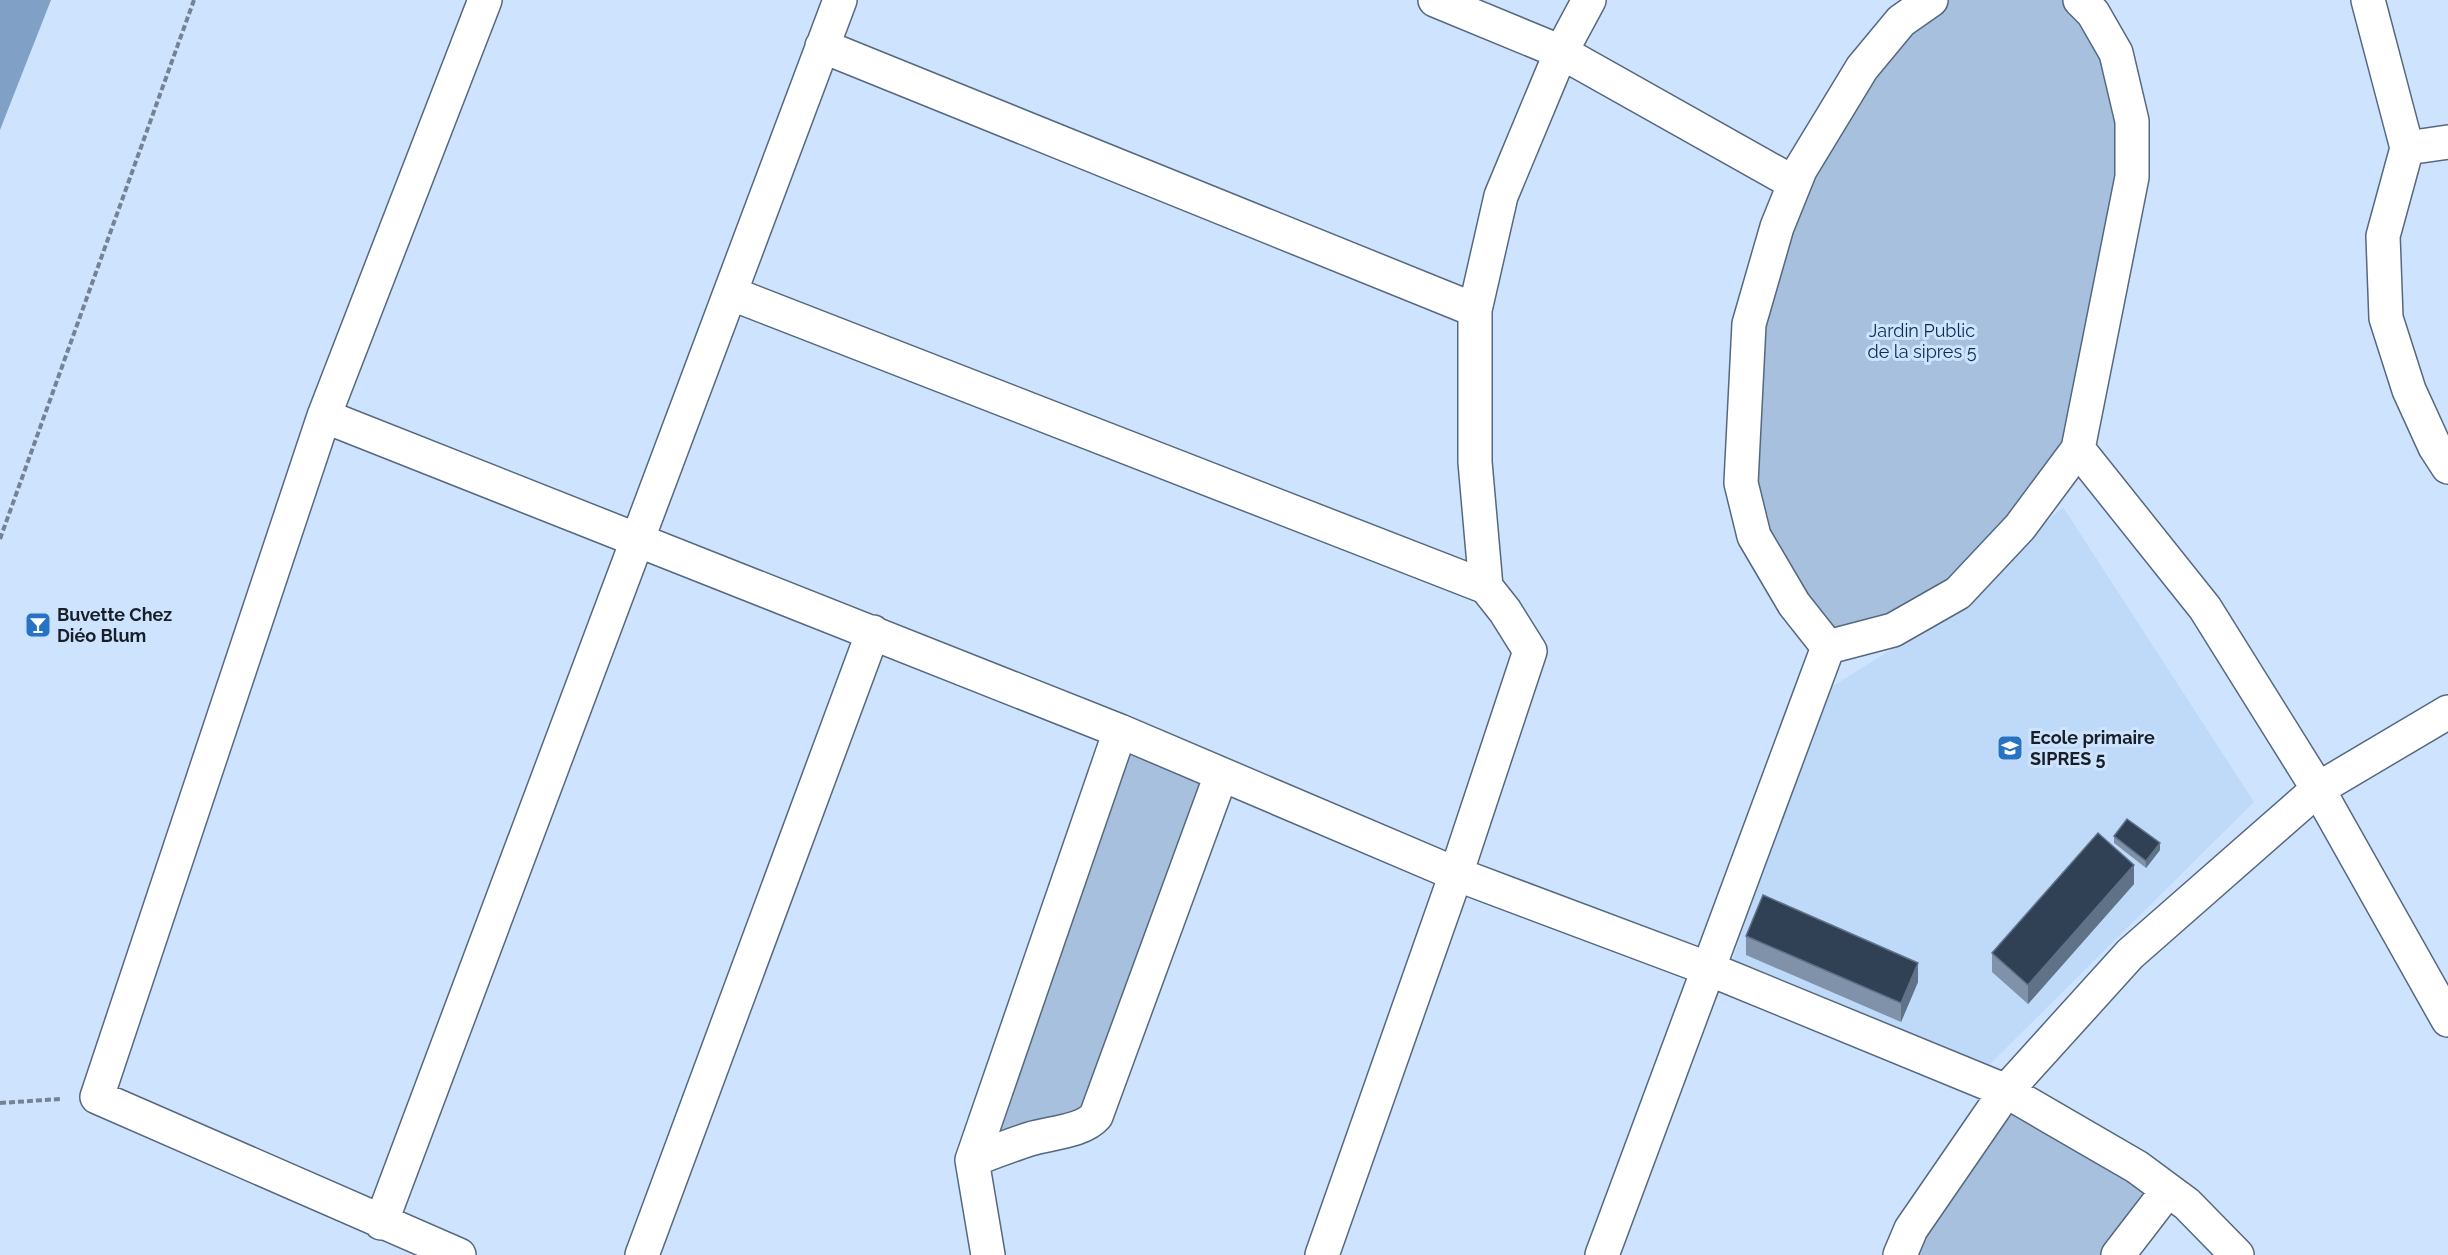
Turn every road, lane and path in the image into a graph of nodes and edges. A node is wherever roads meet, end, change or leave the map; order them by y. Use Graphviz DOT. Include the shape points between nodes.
graph roads {
  1 [pos="194,0"];
  2 [pos="485,0"];
  3 [pos="840,0"];
  4 [pos="1435,0"];
  5 [pos="1589,0"];
  6 [pos="1931,0"];
  7 [pos="2080,0"];
  8 [pos="2368,0"];
  9 [pos="822,46"];
  10 [pos="1562,52"];
  11 [pos="2448,142"];
  12 [pos="2407,148"];
  13 [pos="1794,183"];
  14 [pos="730,293"];
  15 [pos="1475,310"];
  16 [pos="324,416"];
  17 [pos="2078,449"];
  18 [pos="2444,451"];
  19 [pos="0,539"];
  20 [pos="637,541"];
  21 [pos="1485,587"];
  22 [pos="873,632"];
  23 [pos="1828,647"];
  24 [pos="2448,712"];
  25 [pos="1120,731"];
  26 [pos="1221,775"];
  27 [pos="2318,789"];
  28 [pos="1456,874"];
  29 [pos="1709,969"];
  30 [pos="2448,1020"];
  31 [pos="2006,1091"];
  32 [pos="97,1097"];
  33 [pos="0,1103"];
  34 [pos="972,1160"];
  35 [pos="2168,1190"];
  36 [pos="381,1223"];
  37 [pos="459,1255"];
  38 [pos="642,1255"];
  39 [pos="988,1255"];
  40 [pos="1322,1255"];
  41 [pos="1602,1255"];
  42 [pos="1900,1255"];
  43 [pos="2118,1255"];
  44 [pos="2237,1255"];
  1 -- 19 [label="path"];
  2 -- 16 [label="street"];
  3 -- 9 [label="street"];
  4 -- 10 [label="street"];
  5 -- 10 [label="street"];
  6 -- 13 [label="street" via="1901,21 1863,68"];
  7 -- 17 [label="street" via="2093,13 2116,53 2132,121 2132,177"];
  8 -- 12 [label="street"];
  9 -- 14 [label="street"];
  9 -- 15 [label="street"];
  10 -- 13 [label="street"];
  10 -- 15 [label="street" via="1501,196"];
  11 -- 12 [label="street"];
  12 -- 18 [label="street" via="2383,236 2386,318 2409,390"];
  13 -- 23 [label="street" via="1749,324 1741,483 1754,536 1794,604"];
  14 -- 20 [label="street"];
  14 -- 21 [label="street"];
  15 -- 21 [label="street" via="1474,462"];
  16 -- 20 [label="street"];
  16 -- 32 [label="street"];
  17 -- 23 [label="street" via="2020,527 1958,593 1893,630"];
  17 -- 27 [label="street" via="2205,608"];
  20 -- 22 [label="street"];
  20 -- 36 [label="street"];
  21 -- 28 [label="street" via="1530,651"];
  22 -- 25 [label="street"];
  22 -- 38 [label="street"];
  23 -- 29 [label="street"];
  24 -- 27 [label="street"];
  25 -- 26 [label="street"];
  25 -- 34 [label="street"];
  26 -- 28 [label="street"];
  26 -- 34 [label="street" via="1096,1116"];
  27 -- 30 [label="street"];
  27 -- 31 [label="street" via="2130,954"];
  28 -- 29 [label="street"];
  28 -- 40 [label="street"];
  29 -- 31 [label="street"];
  29 -- 41 [label="street"];
  31 -- 35 [label="street" via="2137,1167"];
  31 -- 42 [label="street" via="1911,1229"];
  32 -- 33 [label="path"];
  32 -- 36 [label="street"];
  34 -- 39 [label="street"];
  35 -- 43 [label="street"];
  35 -- 44 [label="street"];
  36 -- 37 [label="street"];
}
